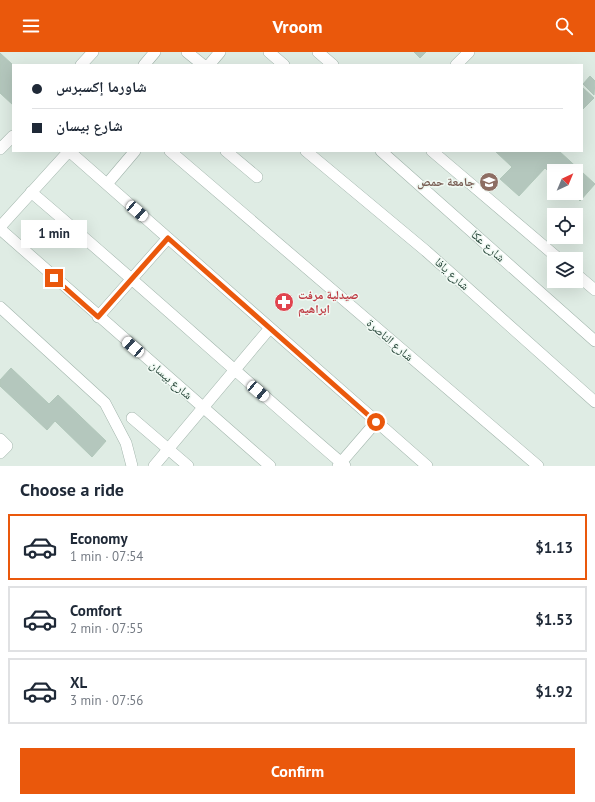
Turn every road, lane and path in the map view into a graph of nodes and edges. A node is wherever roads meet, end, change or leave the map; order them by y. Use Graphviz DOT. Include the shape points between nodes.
graph roads {
  1 [pos="93,52"];
  2 [pos="155,52"];
  3 [pos="187,52"];
  4 [pos="220,52"];
  5 [pos="269,52"];
  6 [pos="318,52"];
  7 [pos="469,52"];
  8 [pos="82,64"];
  9 [pos="145,64"];
  10 [pos="202,64"];
  11 [pos="210,64"];
  12 [pos="283,64"];
  13 [pos="332,64"];
  14 [pos="457,64"];
  15 [pos="12,137"];
  16 [pos="0,149"];
  17 [pos="68,152"];
  18 [pos="70,152"];
  19 [pos="134,152"];
  20 [pos="171,152"];
  21 [pos="227,152"];
  22 [pos="307,152"];
  23 [pos="382,152"];
  24 [pos="433,152"];
  25 [pos="257,177"];
  26 [pos="107,184"];
  27 [pos="31,192"];
  28 [pos="0,228"];
  29 [pos="168,238"];
  30 [pos="551,252"];
  31 [pos="132,278"];
  32 [pos="583,280"];
  33 [pos="595,290"];
  34 [pos="0,307"];
  35 [pos="98,317"];
  36 [pos="270,328"];
  37 [pos="595,341"];
  38 [pos="234,371"];
  39 [pos="595,402"];
  40 [pos="204,408"];
  41 [pos="132,418"];
  42 [pos="376,422"];
  43 [pos="0,439"];
  44 [pos="169,449"];
  45 [pos="0,453"];
  46 [pos="342,465"];
  47 [pos="132,466"];
  48 [pos="154,466"];
  49 [pos="188,466"];
  50 [pos="270,466"];
  51 [pos="426,466"];
  52 [pos="538,466"];
  1 -- 8 [label="street"];
  2 -- 9 [label="street"];
  3 -- 10 [label="street"];
  4 -- 11 [label="street"];
  5 -- 12 [label="street"];
  6 -- 13 [label="street"];
  7 -- 14 [label="street"];
  15 -- 16 [label="street"];
  17 -- 27 [label="street"];
  18 -- 26 [label="street"];
  19 -- 26 [label="street"];
  20 -- 52 [label="street, شارع الناصرة"];
  21 -- 25 [label="street"];
  22 -- 39 [label="street, شارع يافا" via="426,251"];
  23 -- 37 [label="street, شارع عكا"];
  24 -- 30 [label="street"];
  26 -- 29 [label="street"];
  27 -- 28 [label="street"];
  27 -- 31 [label="street"];
  28 -- 35 [label="street, شارع بيسان"];
  29 -- 31 [label="street"];
  29 -- 36 [label="street"];
  31 -- 35 [label="street"];
  31 -- 38 [label="street"];
  32 -- 33 [label="street"];
  34 -- 47 [label="street" via="105,403 126,443"];
  35 -- 40 [label="street, شارع بيسان"];
  36 -- 38 [label="street"];
  36 -- 42 [label="street"];
  38 -- 40 [label="street"];
  38 -- 46 [label="street"];
  40 -- 44 [label="street"];
  40 -- 50 [label="street, شارع بيسان"];
  41 -- 44 [label="street"];
  42 -- 46 [label="street"];
  42 -- 51 [label="street"];
  43 -- 45 [label="street" via="7,446"];
  44 -- 48 [label="street"];
  44 -- 49 [label="street"];
}
